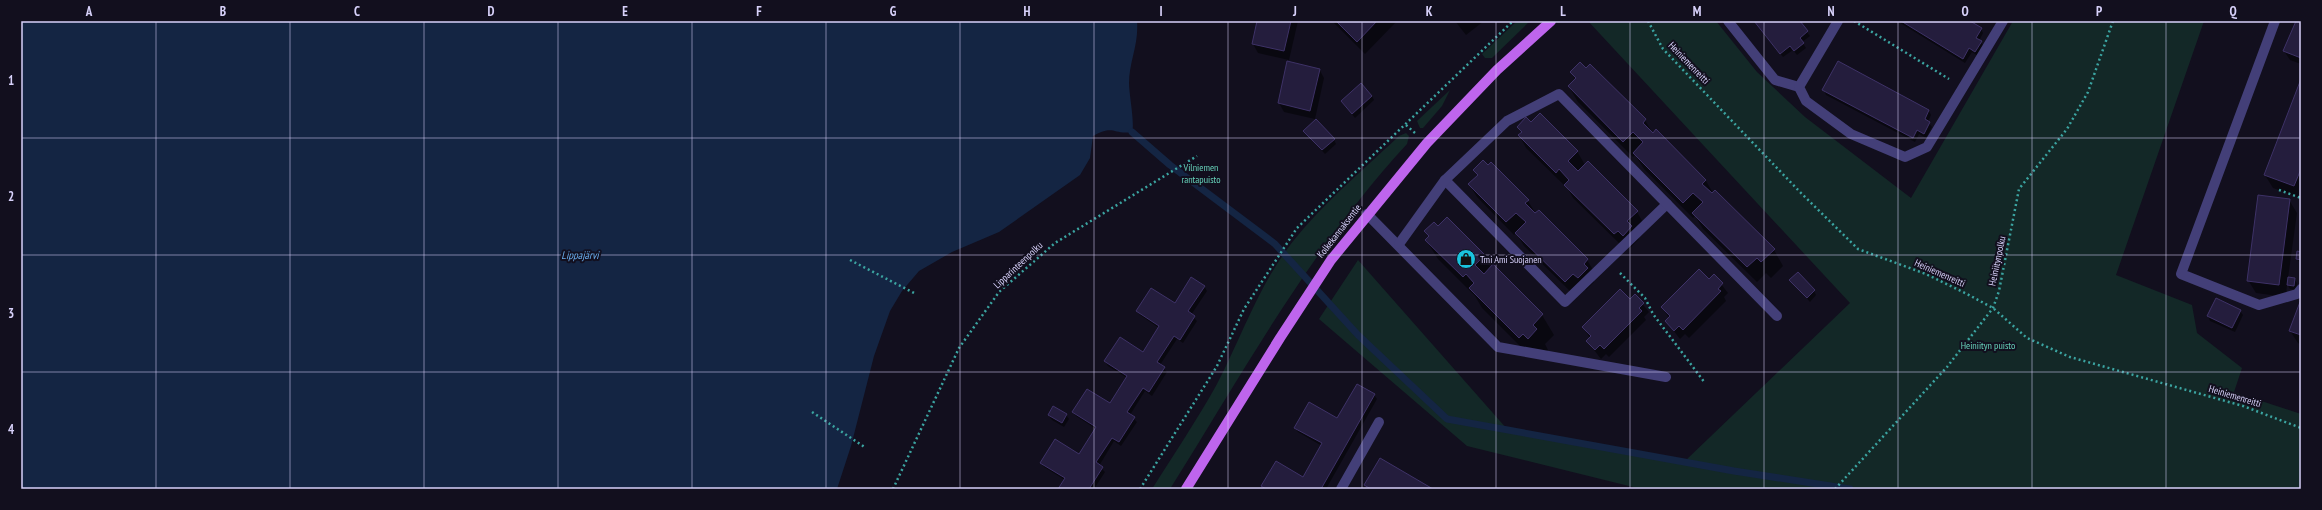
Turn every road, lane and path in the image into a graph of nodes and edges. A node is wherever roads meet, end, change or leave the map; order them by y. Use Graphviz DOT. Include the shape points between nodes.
graph roads {
  1 [pos="1513,21"];
  2 [pos="1551,21"];
  3 [pos="1648,21"];
  4 [pos="1728,21"];
  5 [pos="1838,21"];
  6 [pos="1854,21"];
  7 [pos="2003,21"];
  8 [pos="2113,21"];
  9 [pos="2275,21"];
  10 [pos="1799,88"];
  11 [pos="1963,88"];
  12 [pos="1196,156"];
  13 [pos="1445,180"];
  14 [pos="2278,190"];
  15 [pos="2301,198"];
  16 [pos="1667,204"];
  17 [pos="1367,214"];
  18 [pos="1399,244"];
  19 [pos="850,260"];
  20 [pos="1608,261"];
  21 [pos="2301,289"];
  22 [pos="916,294"];
  23 [pos="1993,308"];
  24 [pos="1776,316"];
  25 [pos="1666,377"];
  26 [pos="1704,383"];
  27 [pos="812,412"];
  28 [pos="1379,422"];
  29 [pos="2301,428"];
  30 [pos="866,448"];
  31 [pos="893,489"];
  32 [pos="1140,489"];
  33 [pos="1186,489"];
  34 [pos="1341,489"];
  35 [pos="1835,489"];
  1 -- 32 [label="path" via="1298,228 1244,309 1216,366"];
  2 -- 17 [label="main road, Kolkekannaksentie" via="1497,70 1427,143"];
  3 -- 23 [label="path, Heiniemenreitti" via="1663,49 1858,249 1926,274"];
  4 -- 10 [label="lane" via="1775,80"];
  5 -- 10 [label="lane"];
  6 -- 11 [label="path"];
  7 -- 11 [label="lane"];
  8 -- 23 [label="path, Heiniitynpolku" via="2088,92 2067,129 2019,190 1999,291"];
  9 -- 21 [label="lane" via="2181,274 2259,305 2297,294"];
  10 -- 11 [label="lane" via="1806,101 1851,134 1905,158 1927,147"];
  12 -- 31 [label="path, Lipparinteenpolku" via="1055,243 1000,292 959,348"];
  13 -- 16 [label="lane" via="1507,121 1558,94"];
  13 -- 18 [label="lane"];
  13 -- 20 [label="lane" via="1565,302"];
  14 -- 15 [label="path"];
  16 -- 20 [label="lane"];
  16 -- 24 [label="lane"];
  17 -- 18 [label="lane"];
  17 -- 33 [label="main road, Kolkekannaksentie" via="1331,260"];
  18 -- 25 [label="lane" via="1498,347"];
  19 -- 22 [label="path"];
  20 -- 26 [label="path" via="1644,298"];
  23 -- 29 [label="path, Heiniemenreitti" via="2027,338 2070,357 2243,406"];
  23 -- 35 [label="path, Heiniitynpolku" via="1947,367"];
  27 -- 30 [label="path"];
  28 -- 34 [label="lane"];
}
